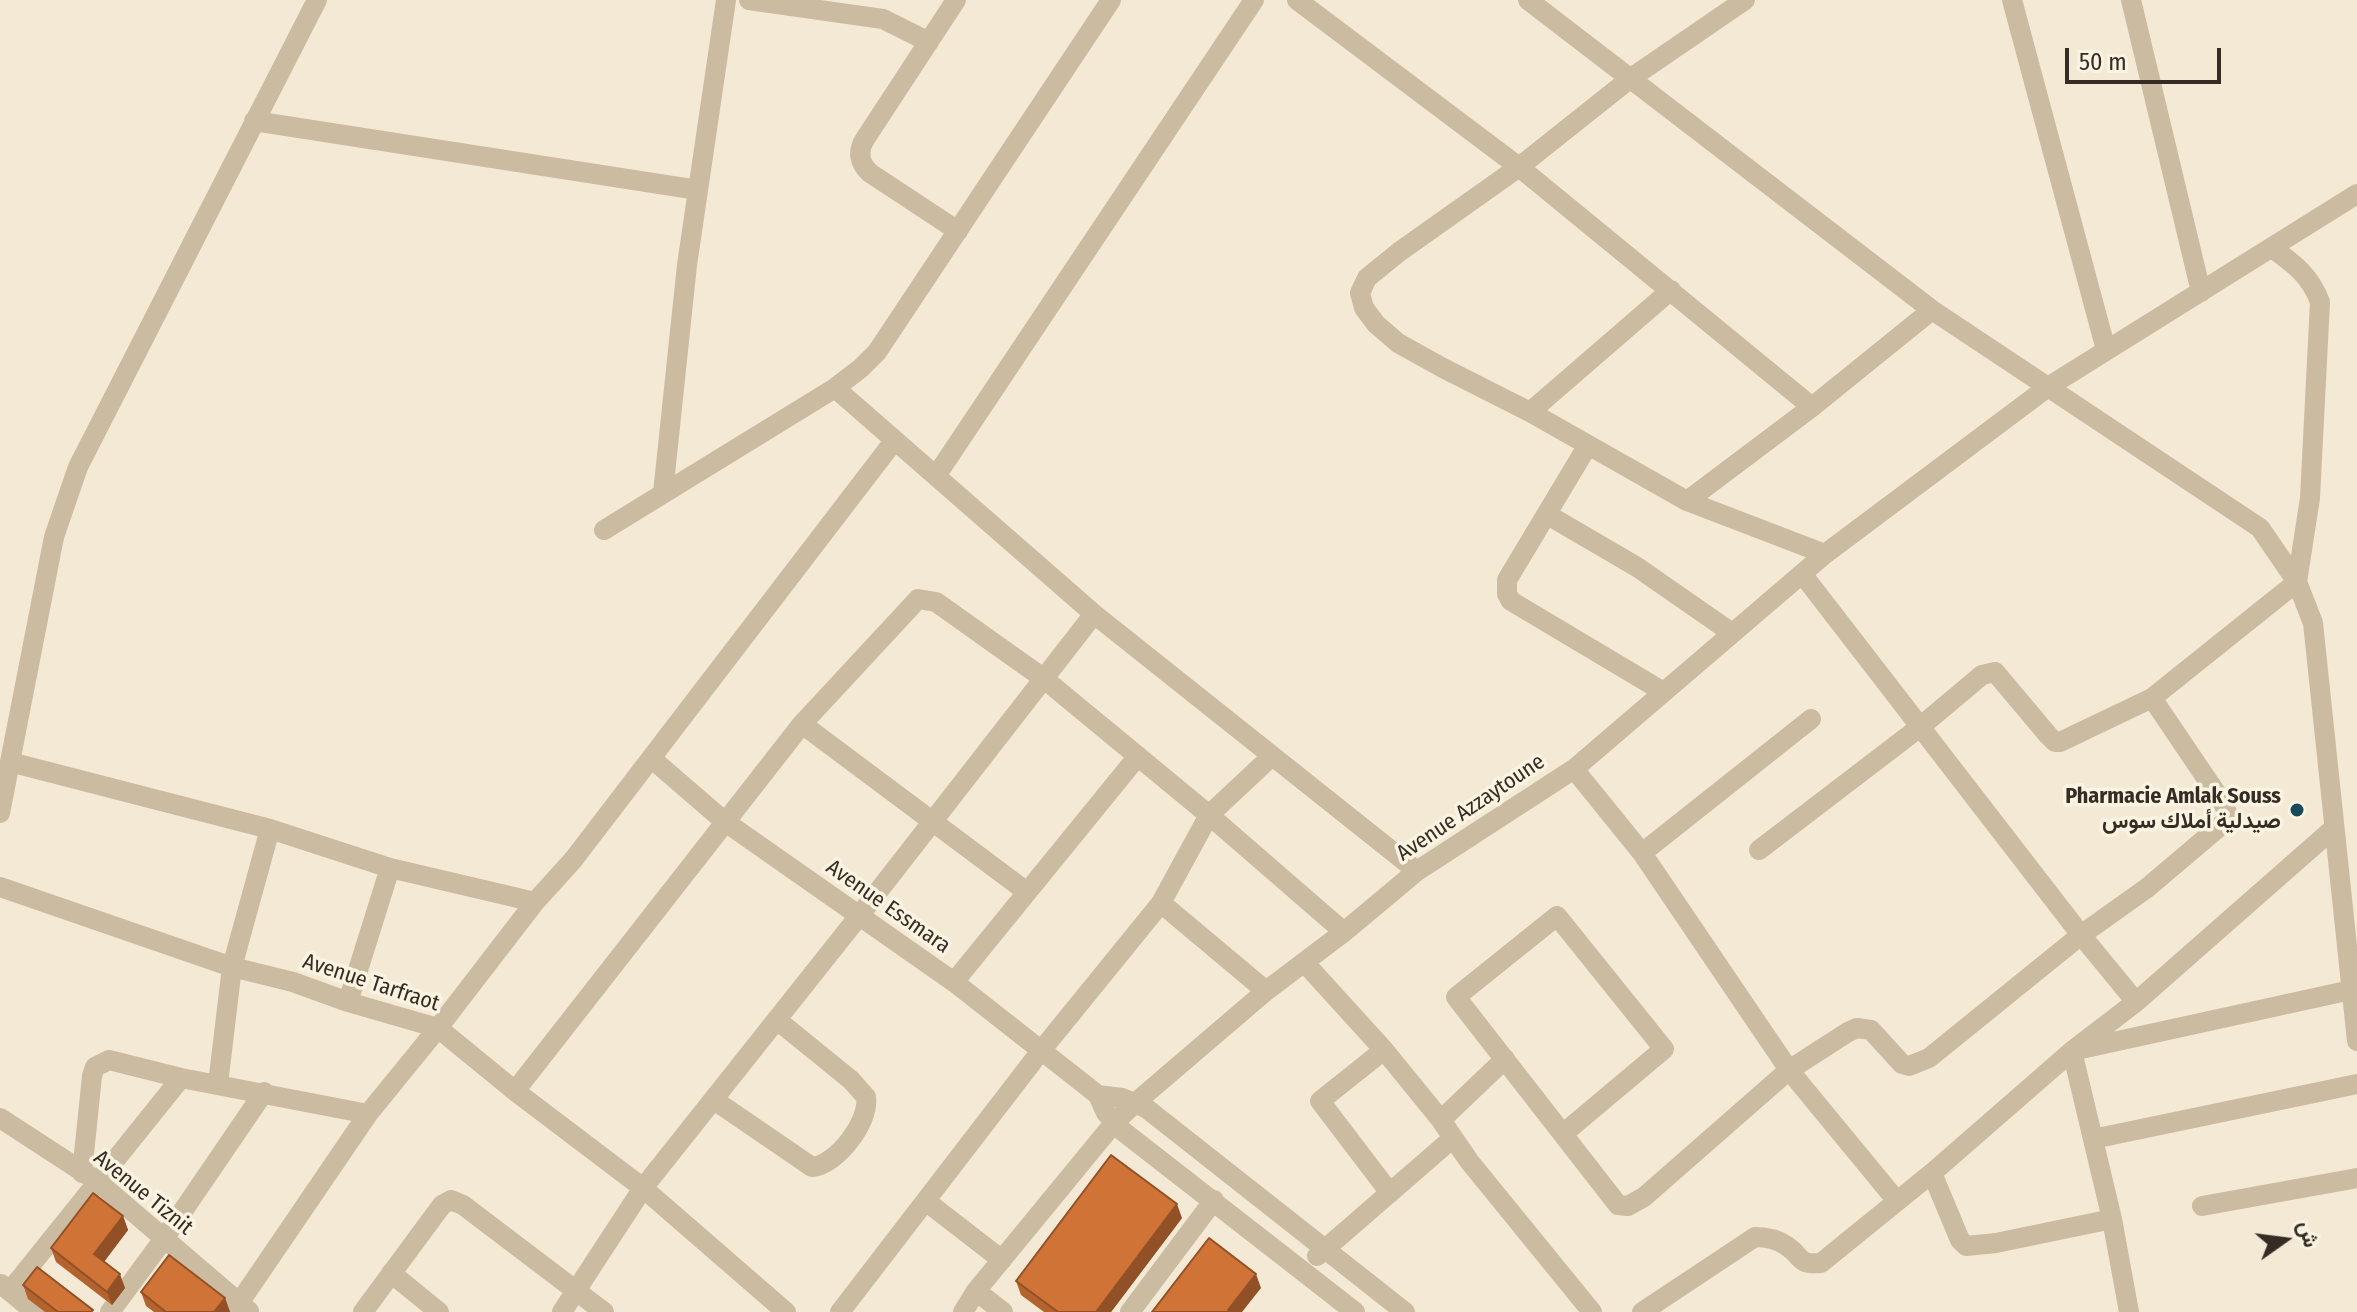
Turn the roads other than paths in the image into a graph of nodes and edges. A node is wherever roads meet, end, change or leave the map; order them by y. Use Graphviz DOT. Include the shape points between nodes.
graph roads {
  1 [pos="317,0"];
  2 [pos="726,0"];
  3 [pos="749,0"];
  4 [pos="956,0"];
  5 [pos="1111,0"];
  6 [pos="1254,0"];
  7 [pos="1297,0"];
  8 [pos="1528,0"];
  9 [pos="1745,0"];
  10 [pos="2012,0"];
  11 [pos="2131,0"];
  12 [pos="929,42"];
  13 [pos="1631,78"];
  14 [pos="254,121"];
  15 [pos="1519,167"];
  16 [pos="698,190"];
  17 [pos="2357,194"];
  18 [pos="958,231"];
  19 [pos="2272,248"];
  20 [pos="1671,290"];
  21 [pos="2201,292"];
  22 [pos="1932,310"];
  23 [pos="2106,350"];
  24 [pos="2048,387"];
  25 [pos="835,388"];
  26 [pos="1812,407"];
  27 [pos="1530,412"];
  28 [pos="894,441"];
  29 [pos="1588,445"];
  30 [pos="936,476"];
  31 [pos="663,493"];
  32 [pos="1687,501"];
  33 [pos="1548,515"];
  34 [pos="604,530"];
  35 [pos="1825,554"];
  36 [pos="1803,575"];
  37 [pos="2297,582"];
  38 [pos="1094,614"];
  39 [pos="1732,633"];
  40 [pos="1043,678"];
  41 [pos="1662,691"];
  42 [pos="2152,698"];
  43 [pos="1811,719"];
  44 [pos="802,724"];
  45 [pos="1920,727"];
  46 [pos="1138,756"];
  47 [pos="1272,756"];
  48 [pos="651,758"];
  49 [pos="10,762"];
  50 [pos="1574,769"];
  51 [pos="0,813"];
  52 [pos="1209,815"];
  53 [pos="932,820"];
  54 [pos="724,821"];
  55 [pos="2334,828"];
  56 [pos="270,829"];
  57 [pos="1759,850"];
  58 [pos="1642,853"];
  59 [pos="390,868"];
  60 [pos="1417,871"];
  61 [pos="2349,873"];
  62 [pos="0,887"];
  63 [pos="1027,892"];
  64 [pos="535,902"];
  65 [pos="1161,903"];
  66 [pos="859,916"];
  67 [pos="1344,932"];
  68 [pos="2081,935"];
  69 [pos="1304,962"];
  70 [pos="232,967"];
  71 [pos="954,982"];
  72 [pos="2351,990"];
  73 [pos="1266,991"];
  74 [pos="348,1002"];
  75 [pos="2136,1002"];
  76 [pos="777,1020"];
  77 [pos="438,1028"];
  78 [pos="2357,1041"];
  79 [pos="1384,1050"];
  80 [pos="2072,1051"];
  81 [pos="1040,1052"];
  82 [pos="1505,1059"];
  83 [pos="1789,1070"];
  84 [pos="181,1078"];
  85 [pos="218,1084"];
  86 [pos="2357,1084"];
  87 [pos="515,1091"];
  88 [pos="264,1092"];
  89 [pos="1098,1095"];
  90 [pos="714,1100"];
  91 [pos="1135,1103"];
  92 [pos="368,1114"];
  93 [pos="0,1118"];
  94 [pos="1441,1120"];
  95 [pos="1114,1123"];
  96 [pos="1564,1133"];
  97 [pos="1453,1138"];
  98 [pos="2093,1139"];
  99 [pos="1932,1173"];
  100 [pos="90,1177"];
  101 [pos="2357,1178"];
  102 [pos="643,1188"];
  103 [pos="1390,1193"];
  104 [pos="1214,1200"];
  105 [pos="1896,1200"];
  106 [pos="927,1202"];
  107 [pos="2202,1206"];
  108 [pos="2112,1219"];
  109 [pos="163,1240"];
  110 [pos="1325,1249"];
  111 [pos="1002,1260"];
  112 [pos="1301,1270"];
  113 [pos="391,1273"];
  114 [pos="5,1287"];
  115 [pos="976,1291"];
  116 [pos="577,1292"];
  117 [pos="241,1309"];
  118 [pos="35,1312"];
  119 [pos="110,1312"];
  120 [pos="363,1312"];
  121 [pos="439,1312"];
  122 [pos="562,1312"];
  123 [pos="604,1312"];
  124 [pos="786,1312"];
  125 [pos="840,1312"];
  126 [pos="963,1312"];
  127 [pos="1003,1312"];
  128 [pos="1130,1312"];
  129 [pos="1355,1312"];
  130 [pos="1405,1312"];
  131 [pos="1592,1312"];
  132 [pos="1642,1312"];
  133 [pos="2129,1312"];
  1 -- 14 [label="street"];
  2 -- 16 [label="street"];
  3 -- 12 [label="street" via="883,19"];
  4 -- 12 [label="street"];
  5 -- 18 [label="street"];
  6 -- 30 [label="street"];
  7 -- 15 [label="street"];
  8 -- 13 [label="street"];
  9 -- 13 [label="street"];
  10 -- 23 [label="street"];
  11 -- 21 [label="street"];
  12 -- 18 [label="street" via="865,139 860,155 870,173"];
  13 -- 15 [label="street"];
  13 -- 22 [label="street"];
  14 -- 16 [label="street"];
  14 -- 49 [label="street" via="78,467 54,537"];
  15 -- 20 [label="street"];
  15 -- 27 [label="street" via="1367,278 1360,293 1376,324 1398,343"];
  16 -- 31 [label="street"];
  17 -- 19 [label="street, Avenue Azzaytoune"];
  18 -- 25 [label="street" via="882,345"];
  19 -- 21 [label="street, Avenue Azzaytoune"];
  19 -- 37 [label="street" via="2302,269 2320,302 2310,498"];
  20 -- 26 [label="street"];
  20 -- 27 [label="street"];
  21 -- 23 [label="street, Avenue Azzaytoune"];
  22 -- 24 [label="street"];
  22 -- 26 [label="street"];
  23 -- 24 [label="street, Avenue Azzaytoune"];
  24 -- 35 [label="street, Avenue Azzaytoune"];
  24 -- 37 [label="street" via="2260,528"];
  25 -- 28 [label="street"];
  25 -- 31 [label="street"];
  26 -- 32 [label="street"];
  27 -- 29 [label="street"];
  28 -- 30 [label="street"];
  28 -- 48 [label="street"];
  29 -- 32 [label="street"];
  29 -- 33 [label="street"];
  30 -- 38 [label="street"];
  31 -- 34 [label="street"];
  32 -- 35 [label="street"];
  33 -- 39 [label="street" via="1637,567"];
  33 -- 41 [label="street" via="1507,580 1511,601"];
  35 -- 36 [label="street, Avenue Azzaytoune"];
  36 -- 39 [label="street, Avenue Azzaytoune"];
  36 -- 45 [label="street"];
  37 -- 42 [label="street"];
  37 -- 55 [label="street" via="2313,623"];
  38 -- 40 [label="street"];
  38 -- 47 [label="street"];
  39 -- 41 [label="street, Avenue Azzaytoune"];
  40 -- 44 [label="street" via="936,602 918,599"];
  40 -- 46 [label="street"];
  40 -- 53 [label="street"];
  41 -- 50 [label="street, Avenue Azzaytoune"];
  42 -- 45 [label="street" via="2055,742 1995,672 1988,672"];
  42 -- 68 [label="street" via="2228,815 2147,888"];
  43 -- 58 [label="street"];
  44 -- 53 [label="street"];
  44 -- 54 [label="street"];
  45 -- 57 [label="street"];
  45 -- 68 [label="street"];
  46 -- 52 [label="street"];
  46 -- 63 [label="street"];
  47 -- 52 [label="street"];
  47 -- 60 [label="street"];
  48 -- 54 [label="street, Avenue Essmara"];
  48 -- 64 [label="street"];
  49 -- 51 [label="street"];
  49 -- 56 [label="street"];
  50 -- 58 [label="street"];
  50 -- 60 [label="street, Avenue Azzaytoune"];
  52 -- 65 [label="street"];
  52 -- 67 [label="street"];
  53 -- 63 [label="street"];
  53 -- 66 [label="street"];
  54 -- 66 [label="street, Avenue Essmara"];
  54 -- 87 [label="street"];
  55 -- 61 [label="street"];
  55 -- 75 [label="street"];
  56 -- 59 [label="street"];
  56 -- 70 [label="street"];
  58 -- 83 [label="street"];
  59 -- 64 [label="street"];
  59 -- 74 [label="street"];
  60 -- 67 [label="street, Avenue Azzaytoune"];
  61 -- 72 [label="street"];
  62 -- 70 [label="street, Avenue Tarfraot"];
  63 -- 71 [label="street"];
  64 -- 77 [label="street"];
  65 -- 73 [label="street"];
  65 -- 81 [label="street"];
  66 -- 71 [label="street, Avenue Essmara"];
  66 -- 76 [label="street"];
  67 -- 69 [label="street, Avenue Azzaytoune"];
  68 -- 75 [label="street"];
  68 -- 83 [label="street" via="1919,1064 1902,1064 1863,1028"];
  69 -- 73 [label="street, Avenue Azzaytoune"];
  69 -- 79 [label="street"];
  70 -- 74 [label="street, Avenue Tarfraot"];
  70 -- 85 [label="street"];
  71 -- 81 [label="street, Avenue Essmara"];
  72 -- 78 [label="street"];
  72 -- 80 [label="street"];
  73 -- 91 [label="street, Avenue Azzaytoune"];
  74 -- 77 [label="street, Avenue Tarfraot"];
  75 -- 80 [label="street"];
  76 -- 90 [label="street"];
  76 -- 90 [label="street" via="866,1097 865,1115 843,1147 825,1165 806,1165"];
  77 -- 87 [label="street, Avenue Tarfraot"];
  77 -- 92 [label="street"];
  79 -- 94 [label="street"];
  79 -- 103 [label="street" via="1320,1101"];
  80 -- 98 [label="street"];
  80 -- 99 [label="street"];
  81 -- 89 [label="street, Avenue Essmara"];
  81 -- 106 [label="street"];
  82 -- 94 [label="street"];
  82 -- 96 [label="street"];
  82 -- 96 [label="street" via="1456,997 1557,916 1664,1049"];
  83 -- 96 [label="street" via="1628,1206 1618,1205"];
  83 -- 105 [label="street"];
  84 -- 85 [label="street"];
  84 -- 100 [label="street"];
  84 -- 100 [label="street" via="109,1060 95,1067"];
  85 -- 88 [label="street"];
  86 -- 98 [label="street"];
  87 -- 102 [label="street, Avenue Tarfraot"];
  88 -- 92 [label="street"];
  88 -- 109 [label="street"];
  89 -- 91 [label="street, Avenue Essmara"];
  89 -- 95 [label="street, Avenue Essmara"];
  90 -- 102 [label="street"];
  91 -- 95 [label="street, Avenue Azzaytoune"];
  91 -- 110 [label="street, Avenue Essmara"];
  92 -- 117 [label="street"];
  93 -- 100 [label="street, Avenue Tiznit"];
  94 -- 97 [label="street"];
  95 -- 104 [label="street, Avenue Essmara"];
  95 -- 111 [label="street, Avenue Azzaytoune"];
  97 -- 103 [label="street"];
  97 -- 131 [label="street"];
  98 -- 108 [label="street"];
  99 -- 105 [label="street"];
  99 -- 108 [label="street" via="1966,1246"];
  100 -- 109 [label="street, Avenue Tiznit"];
  100 -- 114 [label="street"];
  101 -- 107 [label="street"];
  102 -- 116 [label="street"];
  102 -- 124 [label="street, Avenue Tarfraot"];
  103 -- 110 [label="street"];
  104 -- 112 [label="street, Avenue Essmara"];
  104 -- 128 [label="street"];
  105 -- 132 [label="street" via="1821,1263 1808,1264 1789,1247 1755,1237"];
  106 -- 111 [label="street"];
  106 -- 125 [label="street"];
  108 -- 133 [label="street"];
  109 -- 117 [label="street, Avenue Tiznit"];
  109 -- 119 [label="street"];
  110 -- 112 [label="street"];
  110 -- 130 [label="street, Avenue Essmara"];
  111 -- 115 [label="street, Avenue Azzaytoune"];
  112 -- 129 [label="street, Avenue Essmara"];
  113 -- 116 [label="street" via="451,1200"];
  113 -- 120 [label="street"];
  113 -- 121 [label="street"];
  114 -- 118 [label="street"];
  115 -- 126 [label="street, Avenue Azzaytoune"];
  115 -- 127 [label="street"];
  116 -- 122 [label="street"];
  116 -- 123 [label="street"];
}
